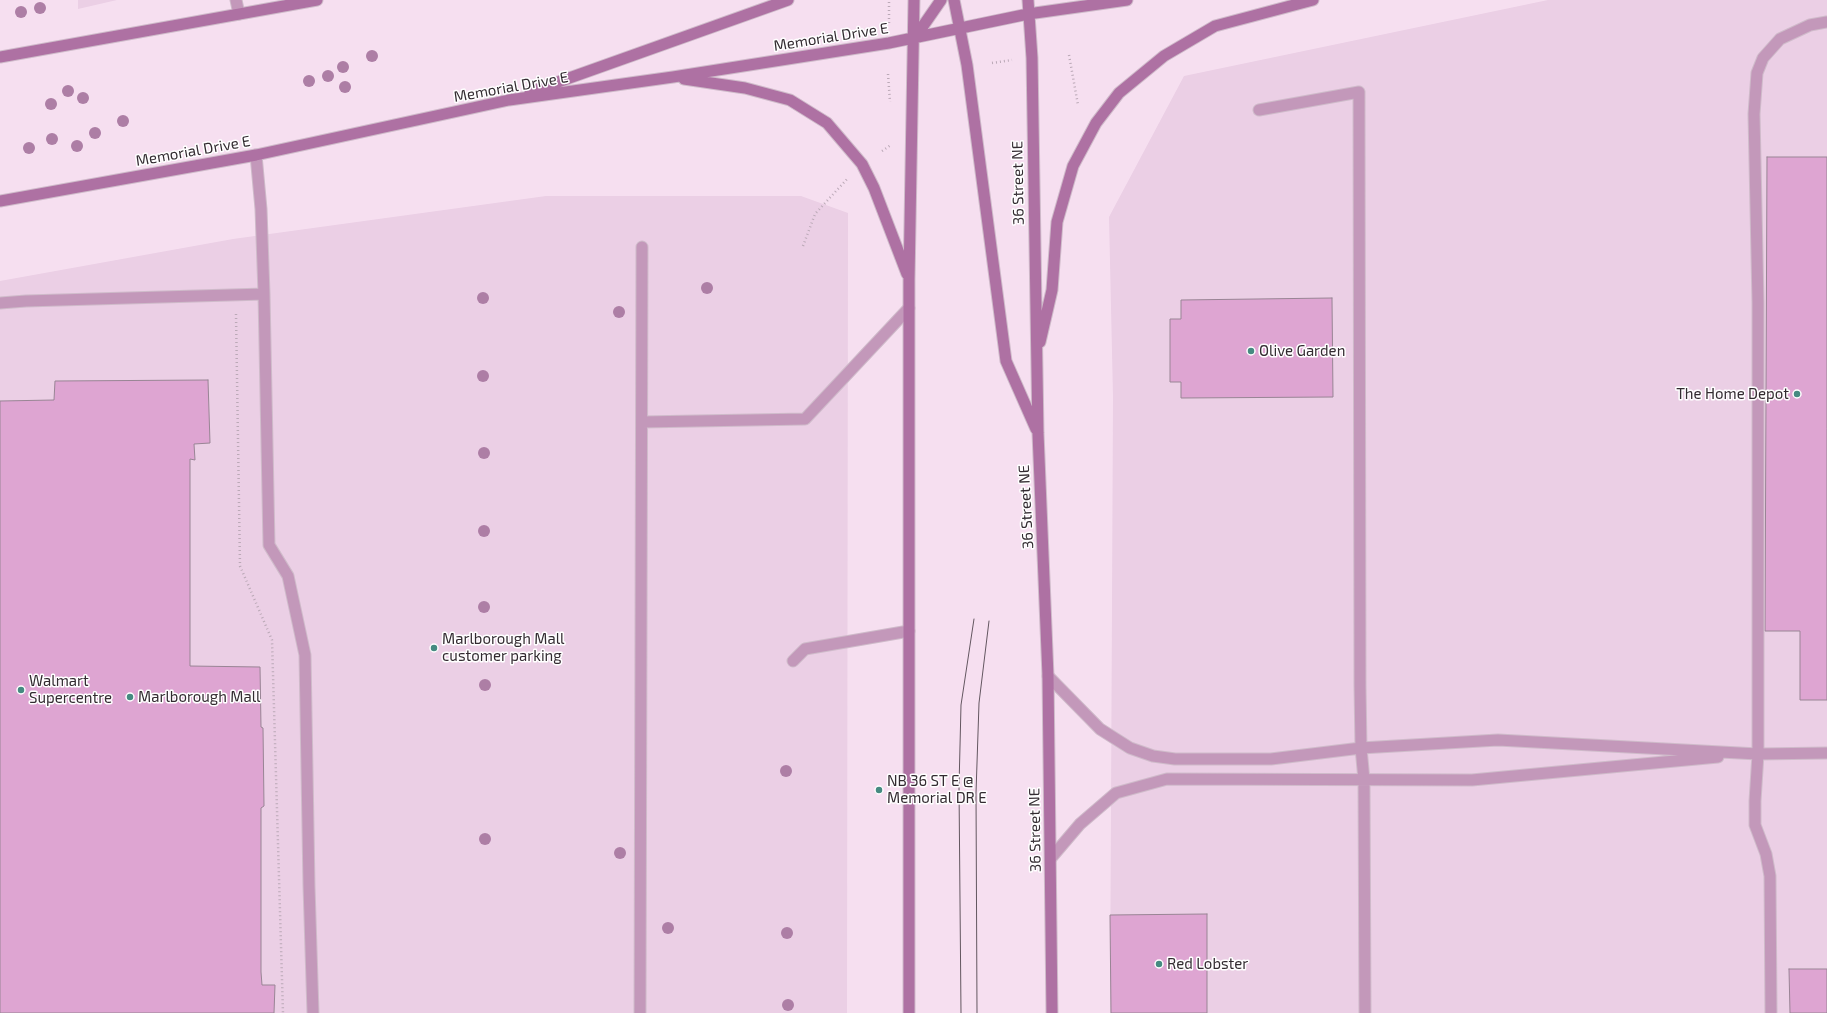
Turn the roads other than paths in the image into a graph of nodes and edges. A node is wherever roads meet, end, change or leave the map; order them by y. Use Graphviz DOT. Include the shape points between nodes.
graph roads {
  1 [pos="236,0"];
  2 [pos="317,0"];
  3 [pos="788,0"];
  4 [pos="914,0"];
  5 [pos="941,0"];
  6 [pos="954,0"];
  7 [pos="1020,0"];
  8 [pos="1028,0"];
  9 [pos="1127,0"];
  10 [pos="1314,0"];
  11 [pos="239,14"];
  12 [pos="1028,14"];
  13 [pos="1827,22"];
  14 [pos="961,29"];
  15 [pos="914,39"];
  16 [pos="33,52"];
  17 [pos="0,58"];
  18 [pos="0,62"];
  19 [pos="673,77"];
  20 [pos="509,100"];
  21 [pos="1259,110"];
  22 [pos="256,155"];
  23 [pos="0,201"];
  24 [pos="642,247"];
  25 [pos="909,280"];
  26 [pos="264,294"];
  27 [pos="0,303"];
  28 [pos="909,308"];
  29 [pos="1036,359"];
  30 [pos="642,422"];
  31 [pos="1038,433"];
  32 [pos="909,631"];
  33 [pos="794,661"];
  34 [pos="1048,676"];
  35 [pos="1360,748"];
  36 [pos="1827,753"];
  37 [pos="1758,754"];
  38 [pos="1364,780"];
  39 [pos="1051,858"];
  40 [pos="313,1013"];
  41 [pos="640,1013"];
  42 [pos="909,1013"];
  43 [pos="1052,1013"];
  44 [pos="1365,1013"];
  45 [pos="1771,1013"];
  1 -- 11 [label="lane"];
  2 -- 11 [label="main road"];
  3 -- 20 [label="main road"];
  4 -- 15 [label="main road"];
  5 -- 15 [label="main road"];
  6 -- 14 [label="main road"];
  7 -- 12 [label="main road"];
  8 -- 12 [label="main road, 36 Street NE"];
  9 -- 12 [label="main road, Memorial Drive E"];
  10 -- 29 [label="main road" via="1215,26 1164,56 1114,99 1096,123 1073,166 1057,222 1052,290"];
  11 -- 16 [label="main road"];
  12 -- 14 [label="main road, Memorial Drive E"];
  12 -- 29 [label="main road, 36 Street NE" via="1032,58"];
  13 -- 37 [label="lane" via="1810,25 1780,39 1763,58 1757,73 1754,114 1758,303"];
  14 -- 15 [label="main road, Memorial Drive E"];
  14 -- 31 [label="main road" via="1006,361"];
  15 -- 19 [label="main road, Memorial Drive E"];
  15 -- 25 [label="main road"];
  16 -- 17 [label="main road"];
  16 -- 18 [label="main road"];
  19 -- 20 [label="main road, Memorial Drive E"];
  19 -- 25 [label="main road" via="745,88 790,100 827,123 862,164 874,188"];
  20 -- 22 [label="main road, Memorial Drive E"];
  21 -- 35 [label="lane" via="1359,92"];
  22 -- 23 [label="main road, Memorial Drive E"];
  22 -- 26 [label="lane"];
  24 -- 30 [label="lane"];
  25 -- 28 [label="main road"];
  26 -- 27 [label="lane"];
  26 -- 40 [label="lane" via="269,544 288,576 305,654"];
  28 -- 30 [label="lane" via="805,419"];
  28 -- 32 [label="main road"];
  29 -- 31 [label="main road, 36 Street NE"];
  30 -- 41 [label="lane"];
  31 -- 34 [label="main road, 36 Street NE"];
  32 -- 33 [label="lane" via="805,649"];
  32 -- 42 [label="main road"];
  34 -- 35 [label="lane" via="1100,730 1130,748 1153,756 1176,759 1271,759"];
  34 -- 39 [label="main road, 36 Street NE"];
  35 -- 37 [label="lane" via="1498,740"];
  35 -- 38 [label="lane"];
  36 -- 37 [label="lane"];
  37 -- 38 [label="lane" via="1472,780"];
  37 -- 45 [label="lane" via="1755,825 1766,854 1770,876"];
  38 -- 39 [label="lane" via="1166,779 1116,793 1080,824"];
  38 -- 44 [label="lane"];
  39 -- 43 [label="main road, 36 Street NE"];
}
